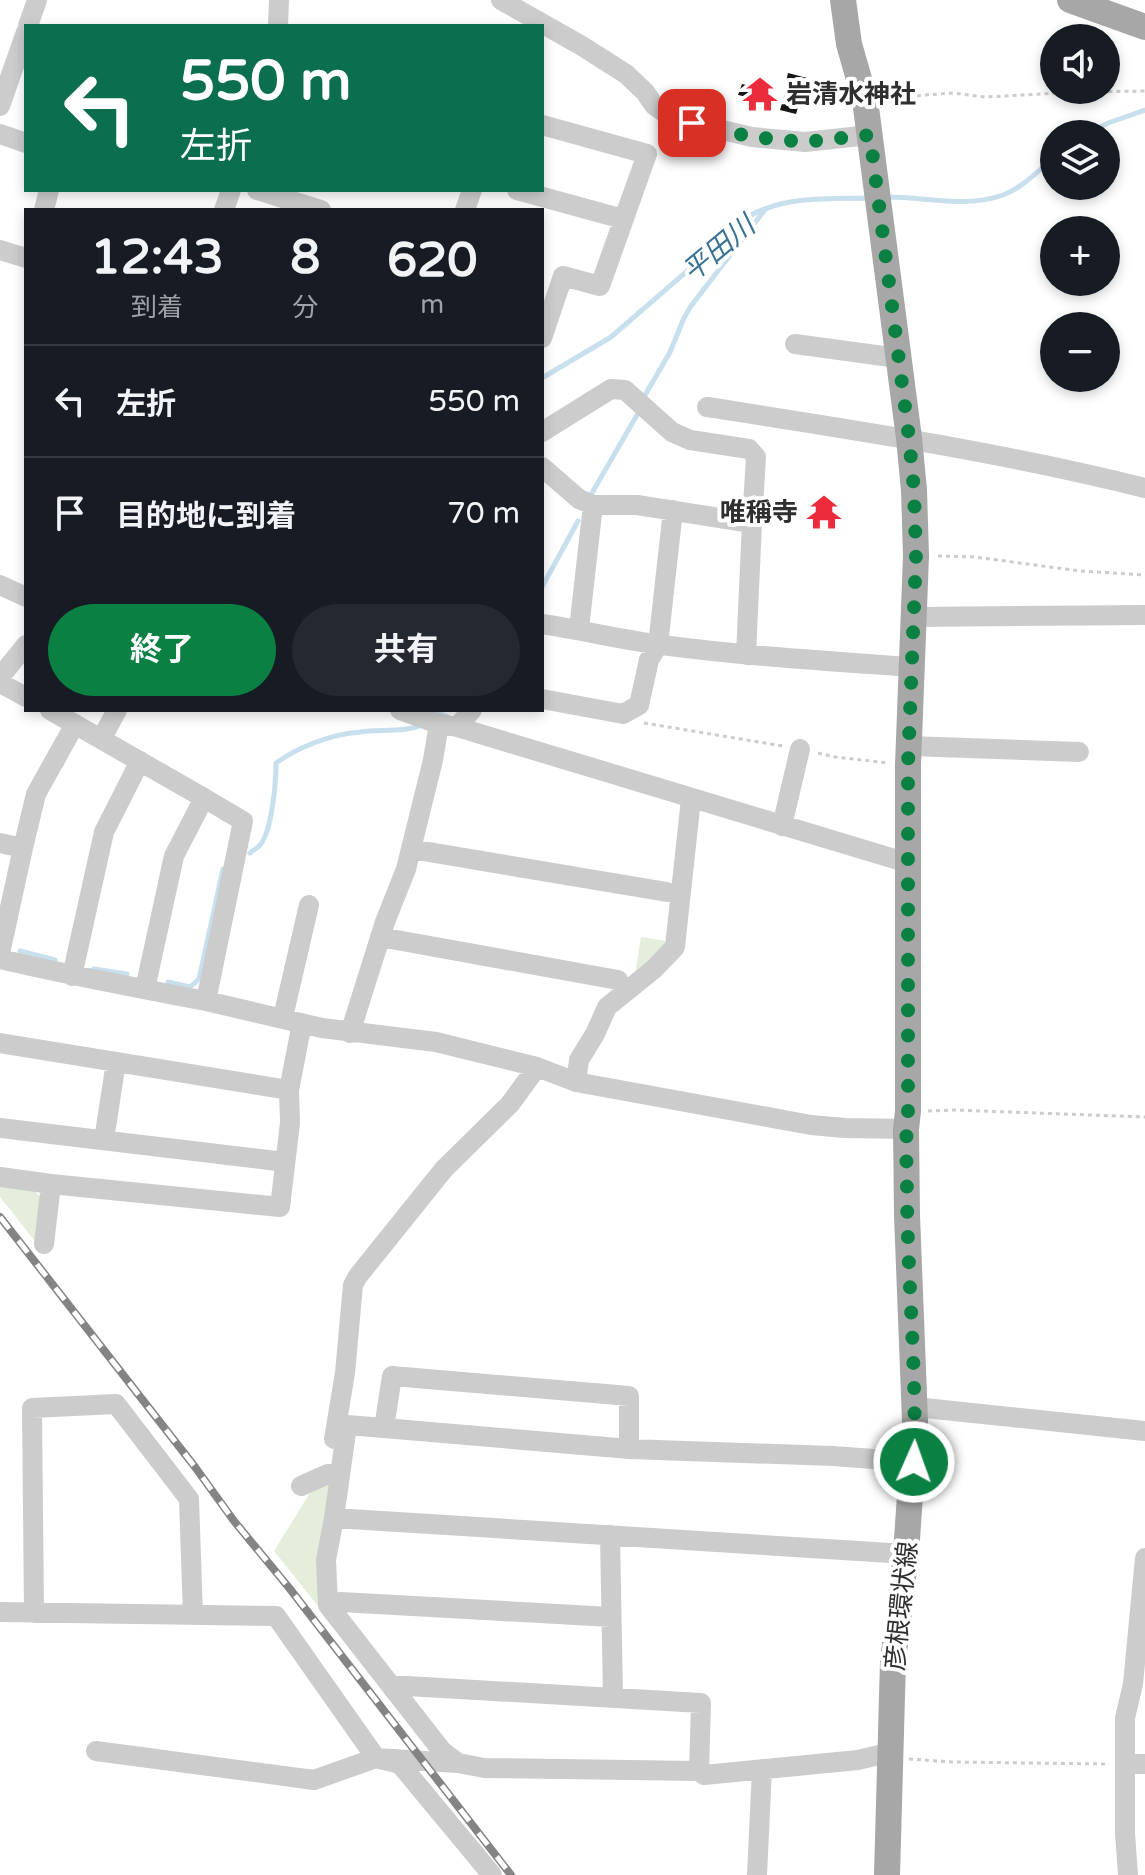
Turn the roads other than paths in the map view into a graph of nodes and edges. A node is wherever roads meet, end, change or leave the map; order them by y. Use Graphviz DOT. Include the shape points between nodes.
graph roads {
  1 [pos="37,0"];
  2 [pos="279,0"];
  3 [pos="501,0"];
  4 [pos="843,0"];
  5 [pos="1070,0"];
  6 [pos="29,24"];
  7 [pos="278,24"];
  8 [pos="543,24"];
  9 [pos="544,24"];
  10 [pos="1145,27"];
  11 [pos="24,38"];
  12 [pos="9,86"];
  13 [pos="544,126"];
  14 [pos="0,134"];
  15 [pos="870,135"];
  16 [pos="24,142"];
  17 [pos="263,192"];
  18 [pos="524,192"];
  19 [pos="315,208"];
  20 [pos="623,219"];
  21 [pos="0,250"];
  22 [pos="24,257"];
  23 [pos="544,271"];
  24 [pos="563,276"];
  25 [pos="544,332"];
  26 [pos="795,344"];
  27 [pos="898,358"];
  28 [pos="707,407"];
  29 [pos="544,431"];
  30 [pos="909,438"];
  31 [pos="544,469"];
  32 [pos="1145,488"];
  33 [pos="593,505"];
  34 [pos="673,510"];
  35 [pos="752,523"];
  36 [pos="0,585"];
  37 [pos="24,596"];
  38 [pos="1145,615"];
  39 [pos="914,617"];
  40 [pos="544,624"];
  41 [pos="579,629"];
  42 [pos="658,645"];
  43 [pos="24,648"];
  44 [pos="746,655"];
  45 [pos="912,667"];
  46 [pos="0,680"];
  47 [pos="24,696"];
  48 [pos="544,699"];
  49 [pos="54,712"];
  50 [pos="116,712"];
  51 [pos="406,712"];
  52 [pos="469,712"];
  53 [pos="75,724"];
  54 [pos="448,725"];
  55 [pos="102,738"];
  56 [pos="800,749"];
  57 [pos="1079,752"];
  58 [pos="908,755"];
  59 [pos="140,761"];
  60 [pos="204,798"];
  61 [pos="691,799"];
  62 [pos="782,826"];
  63 [pos="0,843"];
  64 [pos="23,848"];
  65 [pos="411,849"];
  66 [pos="908,863"];
  67 [pos="667,892"];
  68 [pos="309,905"];
  69 [pos="380,937"];
  70 [pos="0,953"];
  71 [pos="0,959"];
  72 [pos="72,976"];
  73 [pos="618,980"];
  74 [pos="145,989"];
  75 [pos="206,1001"];
  76 [pos="292,1020"];
  77 [pos="350,1033"];
  78 [pos="0,1043"];
  79 [pos="116,1062"];
  80 [pos="537,1067"];
  81 [pos="576,1082"];
  82 [pos="289,1090"];
  83 [pos="907,1120"];
  84 [pos="0,1128"];
  85 [pos="104,1140"];
  86 [pos="285,1162"];
  87 [pos="0,1177"];
  88 [pos="51,1184"];
  89 [pos="44,1244"];
  90 [pos="915,1407"];
  91 [pos="384,1428"];
  92 [pos="1145,1431"];
  93 [pos="629,1449"];
  94 [pos="914,1462"];
  95 [pos="334,1474"];
  96 [pos="301,1486"];
  97 [pos="334,1518"];
  98 [pos="610,1535"];
  99 [pos="906,1554"];
  100 [pos="1145,1558"];
  101 [pos="328,1605"];
  102 [pos="0,1612"];
  103 [pos="34,1613"];
  104 [pos="193,1615"];
  105 [pos="611,1617"];
  106 [pos="391,1686"];
  107 [pos="613,1697"];
  108 [pos="96,1751"];
  109 [pos="890,1757"];
  110 [pos="376,1758"];
  111 [pos="458,1763"];
  112 [pos="1135,1764"];
  113 [pos="762,1769"];
  114 [pos="699,1771"];
  115 [pos="491,1875"];
  116 [pos="757,1875"];
  117 [pos="887,1875"];
  118 [pos="1128,1875"];
  1 -- 6 [label="street"];
  2 -- 7 [label="street"];
  3 -- 8 [label="street"];
  4 -- 15 [label="main road, 彦根環状線"];
  5 -- 10 [label="main road"];
  9 -- 15 [label="street" via="626,74 668,115 752,137 805,142"];
  11 -- 12 [label="street"];
  13 -- 20 [label="street" via="647,154"];
  14 -- 16 [label="street"];
  15 -- 27 [label="main road, 彦根環状線"];
  17 -- 19 [label="street"];
  18 -- 20 [label="street"];
  20 -- 24 [label="street" via="600,286"];
  21 -- 22 [label="street"];
  23 -- 24 [label="street"];
  24 -- 25 [label="street"];
  26 -- 27 [label="street"];
  27 -- 30 [label="main road, 彦根環状線"];
  28 -- 30 [label="street"];
  29 -- 35 [label="street" via="611,389 625,390 672,432 749,449 756,457"];
  30 -- 32 [label="street"];
  30 -- 39 [label="main road, 彦根環状線"];
  31 -- 33 [label="street"];
  33 -- 34 [label="street"];
  33 -- 41 [label="street"];
  34 -- 35 [label="street"];
  34 -- 42 [label="street"];
  35 -- 44 [label="street"];
  36 -- 37 [label="street"];
  38 -- 39 [label="street"];
  39 -- 45 [label="main road, 彦根環状線"];
  40 -- 41 [label="street"];
  41 -- 42 [label="street"];
  42 -- 44 [label="street"];
  42 -- 48 [label="street" via="649,660 639,705 623,714"];
  43 -- 46 [label="street"];
  44 -- 45 [label="street"];
  45 -- 58 [label="main road, 彦根環状線"];
  46 -- 47 [label="street"];
  49 -- 53 [label="street"];
  50 -- 55 [label="street"];
  51 -- 54 [label="street"];
  52 -- 54 [label="street"];
  53 -- 55 [label="street"];
  53 -- 64 [label="street" via="36,794"];
  54 -- 61 [label="street"];
  54 -- 65 [label="street" via="433,760"];
  55 -- 59 [label="street"];
  56 -- 62 [label="street"];
  57 -- 58 [label="street"];
  58 -- 66 [label="main road, 彦根環状線"];
  59 -- 60 [label="street"];
  59 -- 72 [label="street" via="104,832"];
  60 -- 74 [label="street" via="174,856"];
  60 -- 75 [label="street" via="243,821"];
  61 -- 62 [label="street"];
  61 -- 81 [label="street" via="675,947 607,1007 579,1060"];
  62 -- 66 [label="street"];
  63 -- 64 [label="street"];
  64 -- 70 [label="street"];
  65 -- 67 [label="street"];
  65 -- 69 [label="street"];
  66 -- 83 [label="main road, 彦根環状線"];
  68 -- 76 [label="street"];
  69 -- 73 [label="street"];
  69 -- 77 [label="street"];
  71 -- 72 [label="street"];
  72 -- 74 [label="street"];
  74 -- 75 [label="street"];
  75 -- 76 [label="street"];
  76 -- 77 [label="street"];
  76 -- 82 [label="street"];
  77 -- 80 [label="street" via="436,1042"];
  78 -- 79 [label="street"];
  79 -- 82 [label="street"];
  79 -- 85 [label="street"];
  80 -- 81 [label="street"];
  80 -- 95 [label="street" via="510,1104 444,1169 353,1285"];
  81 -- 83 [label="street" via="811,1125 845,1128"];
  82 -- 86 [label="street"];
  83 -- 90 [label="main road, 彦根環状線"];
  84 -- 85 [label="street"];
  85 -- 86 [label="street"];
  86 -- 88 [label="street" via="280,1207"];
  87 -- 88 [label="street"];
  88 -- 89 [label="street"];
  90 -- 92 [label="street"];
  90 -- 94 [label="main road, 彦根環状線"];
  91 -- 93 [label="street"];
  91 -- 93 [label="street" via="392,1376 629,1396"];
  91 -- 95 [label="street" via="347,1425"];
  93 -- 94 [label="street"];
  94 -- 99 [label="main road, 彦根環状線"];
  95 -- 96 [label="street"];
  95 -- 97 [label="street"];
  97 -- 98 [label="street"];
  97 -- 101 [label="street" via="326,1560"];
  98 -- 99 [label="street"];
  98 -- 105 [label="street"];
  99 -- 109 [label="main road, 彦根環状線" via="893,1661"];
  100 -- 112 [label="street" via="1125,1718"];
  101 -- 105 [label="street"];
  101 -- 106 [label="street"];
  102 -- 103 [label="street"];
  103 -- 104 [label="street"];
  103 -- 104 [label="street" via="32,1408 116,1404 189,1499"];
  104 -- 110 [label="street" via="276,1616"];
  105 -- 107 [label="street"];
  106 -- 107 [label="street"];
  106 -- 111 [label="street" via="442,1751"];
  107 -- 114 [label="street" via="701,1703"];
  108 -- 110 [label="street" via="314,1780"];
  109 -- 113 [label="street"];
  109 -- 117 [label="main road, 彦根環状線"];
  110 -- 111 [label="street"];
  110 -- 115 [label="street" via="400,1764"];
  111 -- 114 [label="street" via="484,1768"];
  112 -- 118 [label="street" via="1125,1833"];
  113 -- 114 [label="street" via="704,1775"];
  113 -- 116 [label="street"];
}
